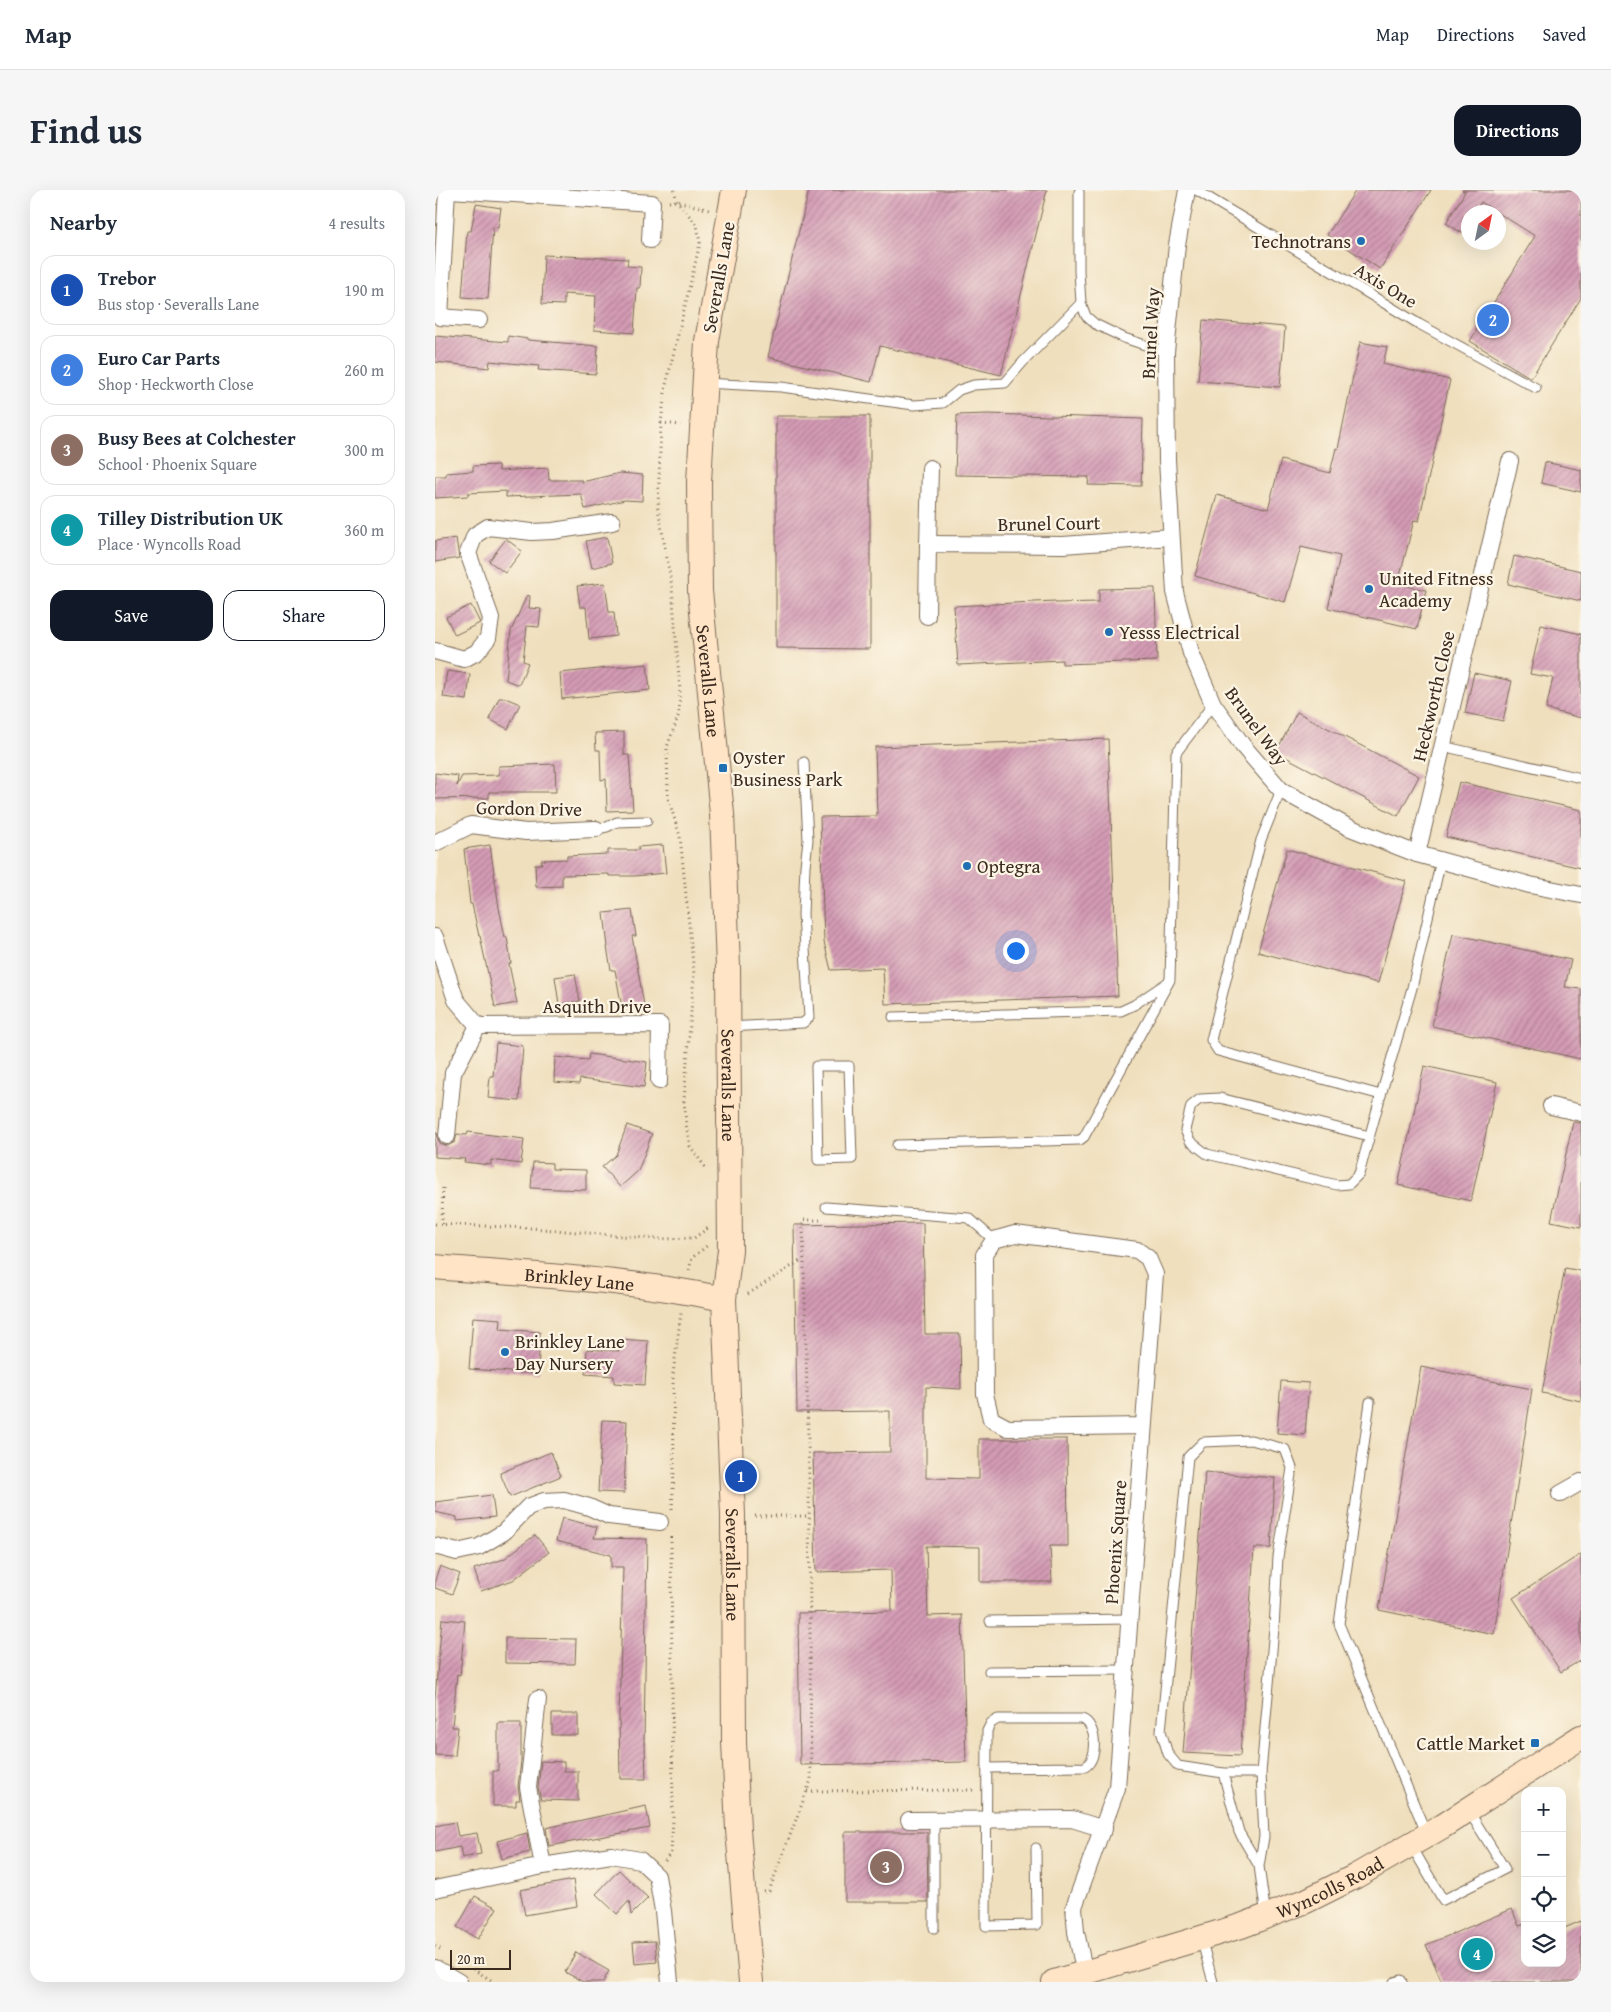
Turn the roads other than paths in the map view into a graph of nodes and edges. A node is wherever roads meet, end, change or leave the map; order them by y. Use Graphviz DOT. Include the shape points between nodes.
graph roads {
  1 [pos="448,190"];
  2 [pos="734,190"];
  3 [pos="1187,190"];
  4 [pos="1196,190"];
  5 [pos="1079,192"];
  6 [pos="653,196"];
  7 [pos="650,240"];
  8 [pos="1081,303"];
  9 [pos="437,317"];
  10 [pos="479,320"];
  11 [pos="1166,352"];
  12 [pos="704,383"];
  13 [pos="1535,388"];
  14 [pos="1510,461"];
  15 [pos="930,468"];
  16 [pos="612,522"];
  17 [pos="1171,538"];
  18 [pos="928,544"];
  19 [pos="927,616"];
  20 [pos="435,651"];
  21 [pos="1213,704"];
  22 [pos="1443,746"];
  23 [pos="804,762"];
  24 [pos="1581,778"];
  25 [pos="1281,790"];
  26 [pos="647,821"];
  27 [pos="596,829"];
  28 [pos="435,843"];
  29 [pos="1417,854"];
  30 [pos="1441,860"];
  31 [pos="1581,895"];
  32 [pos="435,937"];
  33 [pos="1170,980"];
  34 [pos="893,1017"];
  35 [pos="478,1026"];
  36 [pos="728,1027"];
  37 [pos="816,1066"];
  38 [pos="659,1081"];
  39 [pos="1381,1095"];
  40 [pos="1551,1106"];
  41 [pos="1581,1113"];
  42 [pos="447,1136"];
  43 [pos="1369,1136"];
  44 [pos="897,1145"];
  45 [pos="826,1207"];
  46 [pos="994,1240"];
  47 [pos="435,1267"];
  48 [pos="724,1299"];
  49 [pos="1370,1402"];
  50 [pos="1143,1426"];
  51 [pos="1581,1482"];
  52 [pos="1560,1494"];
  53 [pos="666,1521"];
  54 [pos="435,1546"];
  55 [pos="1130,1619"];
  56 [pos="989,1621"];
  57 [pos="1126,1670"];
  58 [pos="989,1672"];
  59 [pos="538,1699"];
  60 [pos="1581,1737"];
  61 [pos="986,1768"];
  62 [pos="1223,1773"];
  63 [pos="1261,1773"];
  64 [pos="1468,1810"];
  65 [pos="909,1820"];
  66 [pos="934,1820"];
  67 [pos="985,1820"];
  68 [pos="1104,1828"];
  69 [pos="1419,1840"];
  70 [pos="1036,1848"];
  71 [pos="543,1866"];
  72 [pos="1259,1866"];
  73 [pos="435,1889"];
  74 [pos="1266,1916"];
  75 [pos="934,1928"];
  76 [pos="1201,1938"];
  77 [pos="435,1968"];
  78 [pos="1085,1974"];
  79 [pos="459,1982"];
  80 [pos="670,1982"];
  81 [pos="751,1982"];
  82 [pos="1054,1982"];
  83 [pos="1213,1982"];
  84 [pos="1394,1982"];
  85 [pos="1402,1982"];
  1 -- 6 [label="street"];
  1 -- 9 [label="street"];
  2 -- 12 [label="street, Severalls Lane" via="707,342"];
  3 -- 11 [label="street, Brunel Way" via="1177,245"];
  4 -- 13 [label="lane, Axis One" via="1419,324"];
  5 -- 8 [label="lane"];
  6 -- 7 [label="street"];
  8 -- 11 [label="lane" via="1086,316 1095,324"];
  8 -- 12 [label="lane" via="1005,384 974,384 959,390 943,403 914,405 781,387"];
  9 -- 10 [label="street"];
  11 -- 17 [label="street, Brunel Way"];
  12 -- 36 [label="street, Severalls Lane" via="699,482 700,591 721,814"];
  14 -- 22 [label="street, Heckworth Close"];
  15 -- 18 [label="street"];
  16 -- 20 [label="street" via="531,532 489,527 475,536 468,552 491,618 488,638 477,652 464,659"];
  17 -- 18 [label="street, Brunel Court" via="1063,545"];
  17 -- 21 [label="street, Brunel Way" via="1175,592 1191,653"];
  18 -- 19 [label="street"];
  21 -- 25 [label="street, Brunel Way" via="1243,746"];
  21 -- 33 [label="lane" via="1175,754"];
  22 -- 24 [label="lane"];
  22 -- 29 [label="street, Heckworth Close"];
  23 -- 36 [label="lane" via="809,840 803,914 809,1018 803,1023"];
  25 -- 29 [label="street, Brunel Way" via="1348,826"];
  25 -- 39 [label="lane" via="1261,840 1211,1040 1218,1051"];
  26 -- 27 [label="lane" via="617,822"];
  27 -- 28 [label="street, Gordon Drive" via="526,832 471,825"];
  29 -- 30 [label="street, Brunel Way"];
  30 -- 31 [label="street, Brunel Way" via="1530,885"];
  30 -- 39 [label="lane" via="1411,988"];
  32 -- 35 [label="street" via="456,1000"];
  33 -- 34 [label="lane" via="1121,1011"];
  33 -- 44 [label="lane" via="1080,1140"];
  35 -- 38 [label="street, Asquith Drive" via="660,1025"];
  35 -- 42 [label="street" via="453,1073"];
  36 -- 48 [label="street, Severalls Lane" via="730,1250"];
  37 -- 37 [label="lane" via="849,1066 853,1159 818,1160"];
  39 -- 43 [label="lane"];
  40 -- 41 [label="street"];
  43 -- 43 [label="lane" via="1359,1174 1349,1184 1337,1185 1207,1154 1190,1141 1185,1130 1191,1106 1200,1099 1220,1098"];
  45 -- 46 [label="lane" via="969,1218"];
  46 -- 50 [label="street, Phoenix Square" via="1015,1234 1137,1250 1149,1258 1155,1274"];
  46 -- 50 [label="street" via="983,1255 985,1394 991,1419 1009,1428"];
  47 -- 48 [label="street, Brinkley Lane" via="601,1280 684,1290"];
  48 -- 81 [label="street, Severalls Lane" via="733,1515 734,1742"];
  49 -- 69 [label="lane" via="1339,1624"];
  50 -- 55 [label="street, Phoenix Square"];
  51 -- 52 [label="street"];
  53 -- 54 [label="street" via="609,1516 564,1500 544,1501 528,1507 504,1532 479,1547 457,1552"];
  55 -- 56 [label="lane"];
  55 -- 57 [label="street, Phoenix Square"];
  57 -- 58 [label="lane"];
  57 -- 68 [label="street, Phoenix Square" via="1117,1788"];
  59 -- 71 [label="street" via="528,1786"];
  60 -- 64 [label="street, Wyncolls Road"];
  61 -- 61 [label="lane" via="987,1731 991,1723 998,1720 1082,1719 1093,1727 1094,1756 1091,1764 1085,1767"];
  61 -- 67 [label="lane"];
  62 -- 63 [label="lane"];
  62 -- 63 [label="lane" via="1179,1766 1168,1754 1161,1731 1188,1457 1203,1442 1251,1440 1285,1449 1292,1468 1278,1557"];
  62 -- 72 [label="lane" via="1239,1832"];
  63 -- 72 [label="lane" via="1264,1837"];
  64 -- 69 [label="street, Wyncolls Road"];
  64 -- 69 [label="lane" via="1505,1869 1443,1900"];
  65 -- 66 [label="street"];
  66 -- 67 [label="street"];
  66 -- 75 [label="lane"];
  67 -- 68 [label="street" via="1072,1819"];
  67 -- 70 [label="lane" via="986,1926 1037,1924"];
  68 -- 78 [label="street, Phoenix Square" via="1074,1907"];
  69 -- 74 [label="street, Wyncolls Road" via="1306,1901"];
  71 -- 73 [label="street"];
  71 -- 80 [label="street" via="611,1855 640,1860 657,1876"];
  72 -- 74 [label="lane"];
  74 -- 76 [label="street, Wyncolls Road"];
  76 -- 78 [label="street, Wyncolls Road"];
  76 -- 83 [label="lane"];
  77 -- 79 [label="street"];
  78 -- 82 [label="street, Wyncolls Road"];
  84 -- 85 [label="lane"];
}
